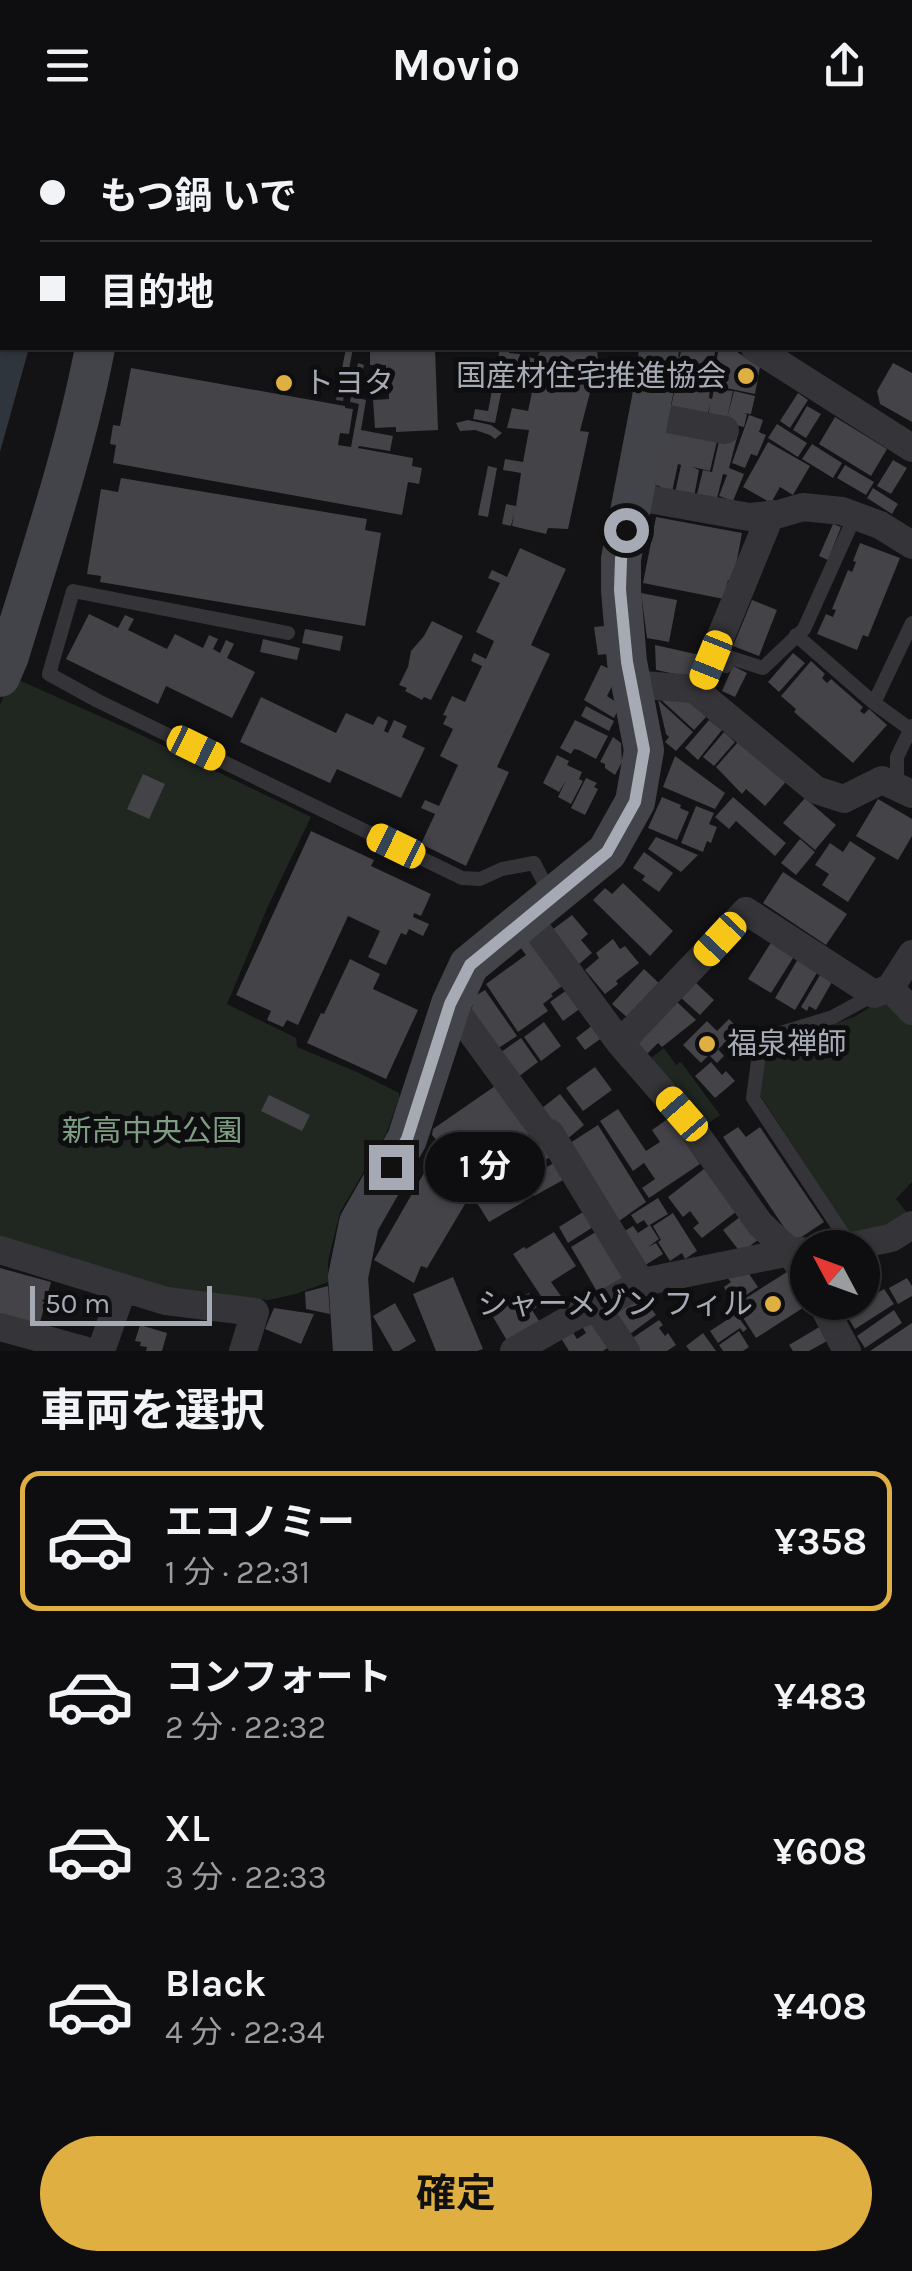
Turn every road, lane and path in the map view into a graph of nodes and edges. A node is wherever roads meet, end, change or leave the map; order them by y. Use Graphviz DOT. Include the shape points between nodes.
graph roads {
  1 [pos="94,350"];
  2 [pos="659,350"];
  3 [pos="758,350"];
  4 [pos="648,415"];
  5 [pos="725,430"];
  6 [pos="912,448"];
  7 [pos="632,496"];
  8 [pos="771,514"];
  9 [pos="855,516"];
  10 [pos="912,544"];
  11 [pos="912,623"];
  12 [pos="288,633"];
  13 [pos="796,636"];
  14 [pos="711,660"];
  15 [pos="0,677"];
  16 [pos="631,684"];
  17 [pos="698,692"];
  18 [pos="874,703"];
  19 [pos="911,728"];
  20 [pos="904,790"];
  21 [pos="540,906"];
  22 [pos="912,954"];
  23 [pos="882,991"];
  24 [pos="450,1004"];
  25 [pos="912,1011"];
  26 [pos="620,1044"];
  27 [pos="912,1225"];
  28 [pos="836,1230"];
  29 [pos="880,1240"];
  30 [pos="790,1245"];
  31 [pos="0,1250"];
  32 [pos="790,1253"];
  33 [pos="643,1282"];
  34 [pos="123,1288"];
  35 [pos="597,1308"];
  36 [pos="830,1320"];
  37 [pos="0,1327"];
  38 [pos="53,1346"];
  39 [pos="843,1348"];
  40 [pos="87,1351"];
  41 [pos="101,1351"];
  42 [pos="243,1351"];
  43 [pos="353,1351"];
  44 [pos="514,1351"];
  45 [pos="626,1351"];
  1 -- 15 [label="street" via="58,495"];
  2 -- 4 [label="street"];
  3 -- 6 [label="street"];
  4 -- 5 [label="street"];
  4 -- 7 [label="street"];
  7 -- 8 [label="street" via="750,517"];
  7 -- 16 [label="street" via="620,574"];
  8 -- 9 [label="street" via="803,507"];
  8 -- 14 [label="street"];
  9 -- 10 [label="street"];
  9 -- 13 [label="lane"];
  11 -- 18 [label="lane"];
  12 -- 21 [label="lane" via="73,591 49,674 462,878 480,880 534,863"];
  13 -- 14 [label="lane" via="763,668 728,657 726,666"];
  13 -- 18 [label="lane"];
  14 -- 17 [label="street"];
  16 -- 17 [label="street"];
  16 -- 21 [label="street" via="644,750 635,802 607,852"];
  17 -- 20 [label="street" via="816,790 844,799 882,780"];
  18 -- 19 [label="lane"];
  19 -- 20 [label="lane" via="897,757"];
  21 -- 24 [label="street" via="470,965"];
  21 -- 26 [label="street"];
  22 -- 23 [label="street"];
  23 -- 25 [label="street"];
  23 -- 26 [label="street" via="746,911"];
  23 -- 28 [label="lane" via="833,1017 761,1039 753,1098"];
  24 -- 33 [label="street" via="550,1133"];
  24 -- 43 [label="street" via="407,1139 359,1223 348,1277"];
  26 -- 30 [label="street" via="682,1114 760,1224"];
  27 -- 29 [label="street"];
  31 -- 34 [label="street"];
  32 -- 33 [label="street"];
  33 -- 35 [label="street"];
  34 -- 41 [label="street"];
  34 -- 42 [label="street" via="166,1301 255,1312"];
  35 -- 44 [label="street"];
  35 -- 45 [label="street"];
  36 -- 39 [label="street"];
  37 -- 38 [label="street"];
  38 -- 40 [label="street"];
}
